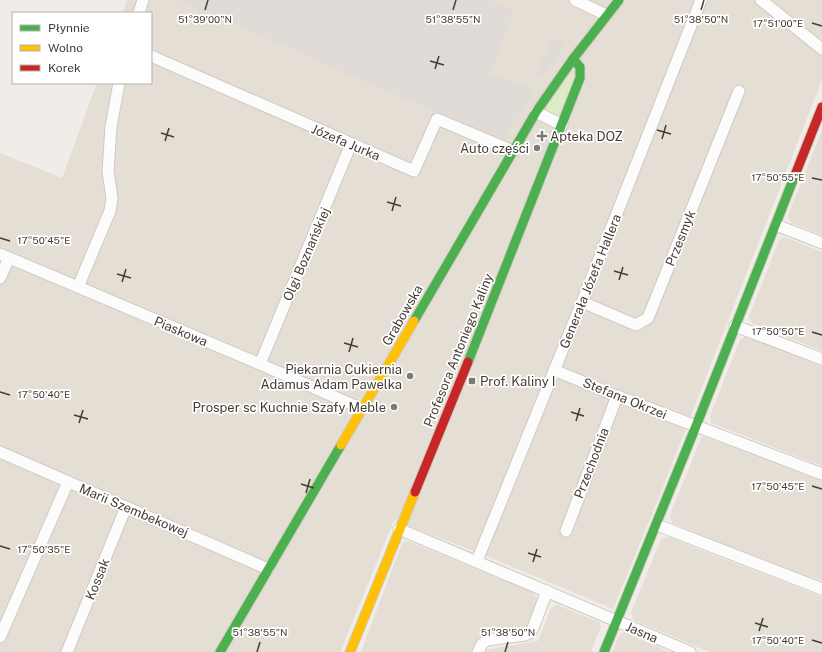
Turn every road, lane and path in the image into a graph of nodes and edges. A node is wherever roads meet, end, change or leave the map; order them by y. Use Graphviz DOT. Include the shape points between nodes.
graph roads {
  1 [pos="143,0"];
  2 [pos="575,0"];
  3 [pos="619,0"];
  4 [pos="701,0"];
  5 [pos="761,0"];
  6 [pos="139,12"];
  7 [pos="606,15"];
  8 [pos="822,49"];
  9 [pos="152,56"];
  10 [pos="572,59"];
  11 [pos="119,84"];
  12 [pos="739,91"];
  13 [pos="822,107"];
  14 [pos="536,112"];
  15 [pos="562,125"];
  16 [pos="351,144"];
  17 [pos="513,151"];
  18 [pos="776,225"];
  19 [pos="822,243"];
  20 [pos="5,256"];
  21 [pos="0,278"];
  22 [pos="78,287"];
  23 [pos="582,302"];
  24 [pos="735,326"];
  25 [pos="822,359"];
  26 [pos="260,364"];
  27 [pos="554,370"];
  28 [pos="617,396"];
  29 [pos="362,409"];
  30 [pos="696,426"];
  31 [pos="0,454"];
  32 [pos="822,474"];
  33 [pos="68,482"];
  34 [pos="126,507"];
  35 [pos="657,525"];
  36 [pos="399,528"];
  37 [pos="566,531"];
  38 [pos="477,561"];
  39 [pos="268,569"];
  40 [pos="822,589"];
  41 [pos="547,591"];
  42 [pos="617,621"];
  43 [pos="0,637"];
  44 [pos="67,652"];
  45 [pos="220,652"];
  46 [pos="350,652"];
  47 [pos="478,652"];
  48 [pos="604,652"];
  49 [pos="690,652"];
  1 -- 6 [label="street"];
  2 -- 7 [label="street"];
  3 -- 7 [label="street, Grabowska"];
  4 -- 23 [label="street, Generała Józefa Hallera"];
  5 -- 8 [label="street"];
  7 -- 10 [label="street, Grabowska"];
  9 -- 16 [label="street, Józefa Jurka"];
  10 -- 14 [label="street, Grabowska"];
  10 -- 15 [label="street, Profesora Antoniego Kaliny" via="579,66 580,78"];
  11 -- 22 [label="street" via="111,127 108,171 112,198 110,211"];
  12 -- 23 [label="street, Przesmyk" via="648,318 636,325"];
  13 -- 18 [label="street"];
  14 -- 15 [label="street"];
  14 -- 17 [label="street, Grabowska"];
  15 -- 36 [label="street, Profesora Antoniego Kaliny"];
  16 -- 17 [label="street, Józefa Jurka" via="414,171 437,119"];
  16 -- 26 [label="street, Olgi Boznańskiej"];
  17 -- 29 [label="street, Grabowska"];
  18 -- 19 [label="street"];
  18 -- 24 [label="street"];
  20 -- 21 [label="street"];
  20 -- 22 [label="street, Piaskowa"];
  22 -- 26 [label="street, Piaskowa"];
  23 -- 27 [label="street, Generała Józefa Hallera"];
  24 -- 25 [label="street"];
  24 -- 30 [label="street"];
  26 -- 29 [label="street, Piaskowa"];
  27 -- 28 [label="street, Stefana Okrzei"];
  27 -- 38 [label="street, Generała Józefa Hallera"];
  28 -- 30 [label="street, Stefana Okrzei"];
  28 -- 37 [label="street, Przechodnia"];
  29 -- 39 [label="street, Grabowska"];
  30 -- 32 [label="street, Stefana Okrzei"];
  30 -- 35 [label="street"];
  31 -- 33 [label="street, Marii Szembekowej"];
  33 -- 34 [label="street, Marii Szembekowej"];
  33 -- 43 [label="street"];
  34 -- 39 [label="street, Marii Szembekowej"];
  34 -- 44 [label="street, Kossak"];
  35 -- 40 [label="street"];
  35 -- 42 [label="street"];
  36 -- 38 [label="street, Jasna"];
  36 -- 46 [label="street, Profesora Antoniego Kaliny"];
  38 -- 41 [label="street, Jasna"];
  39 -- 45 [label="street, Grabowska"];
  41 -- 42 [label="street, Jasna"];
  41 -- 47 [label="street" via="530,632 525,635 487,640"];
  42 -- 48 [label="street"];
  42 -- 49 [label="street, Jasna"];
}
